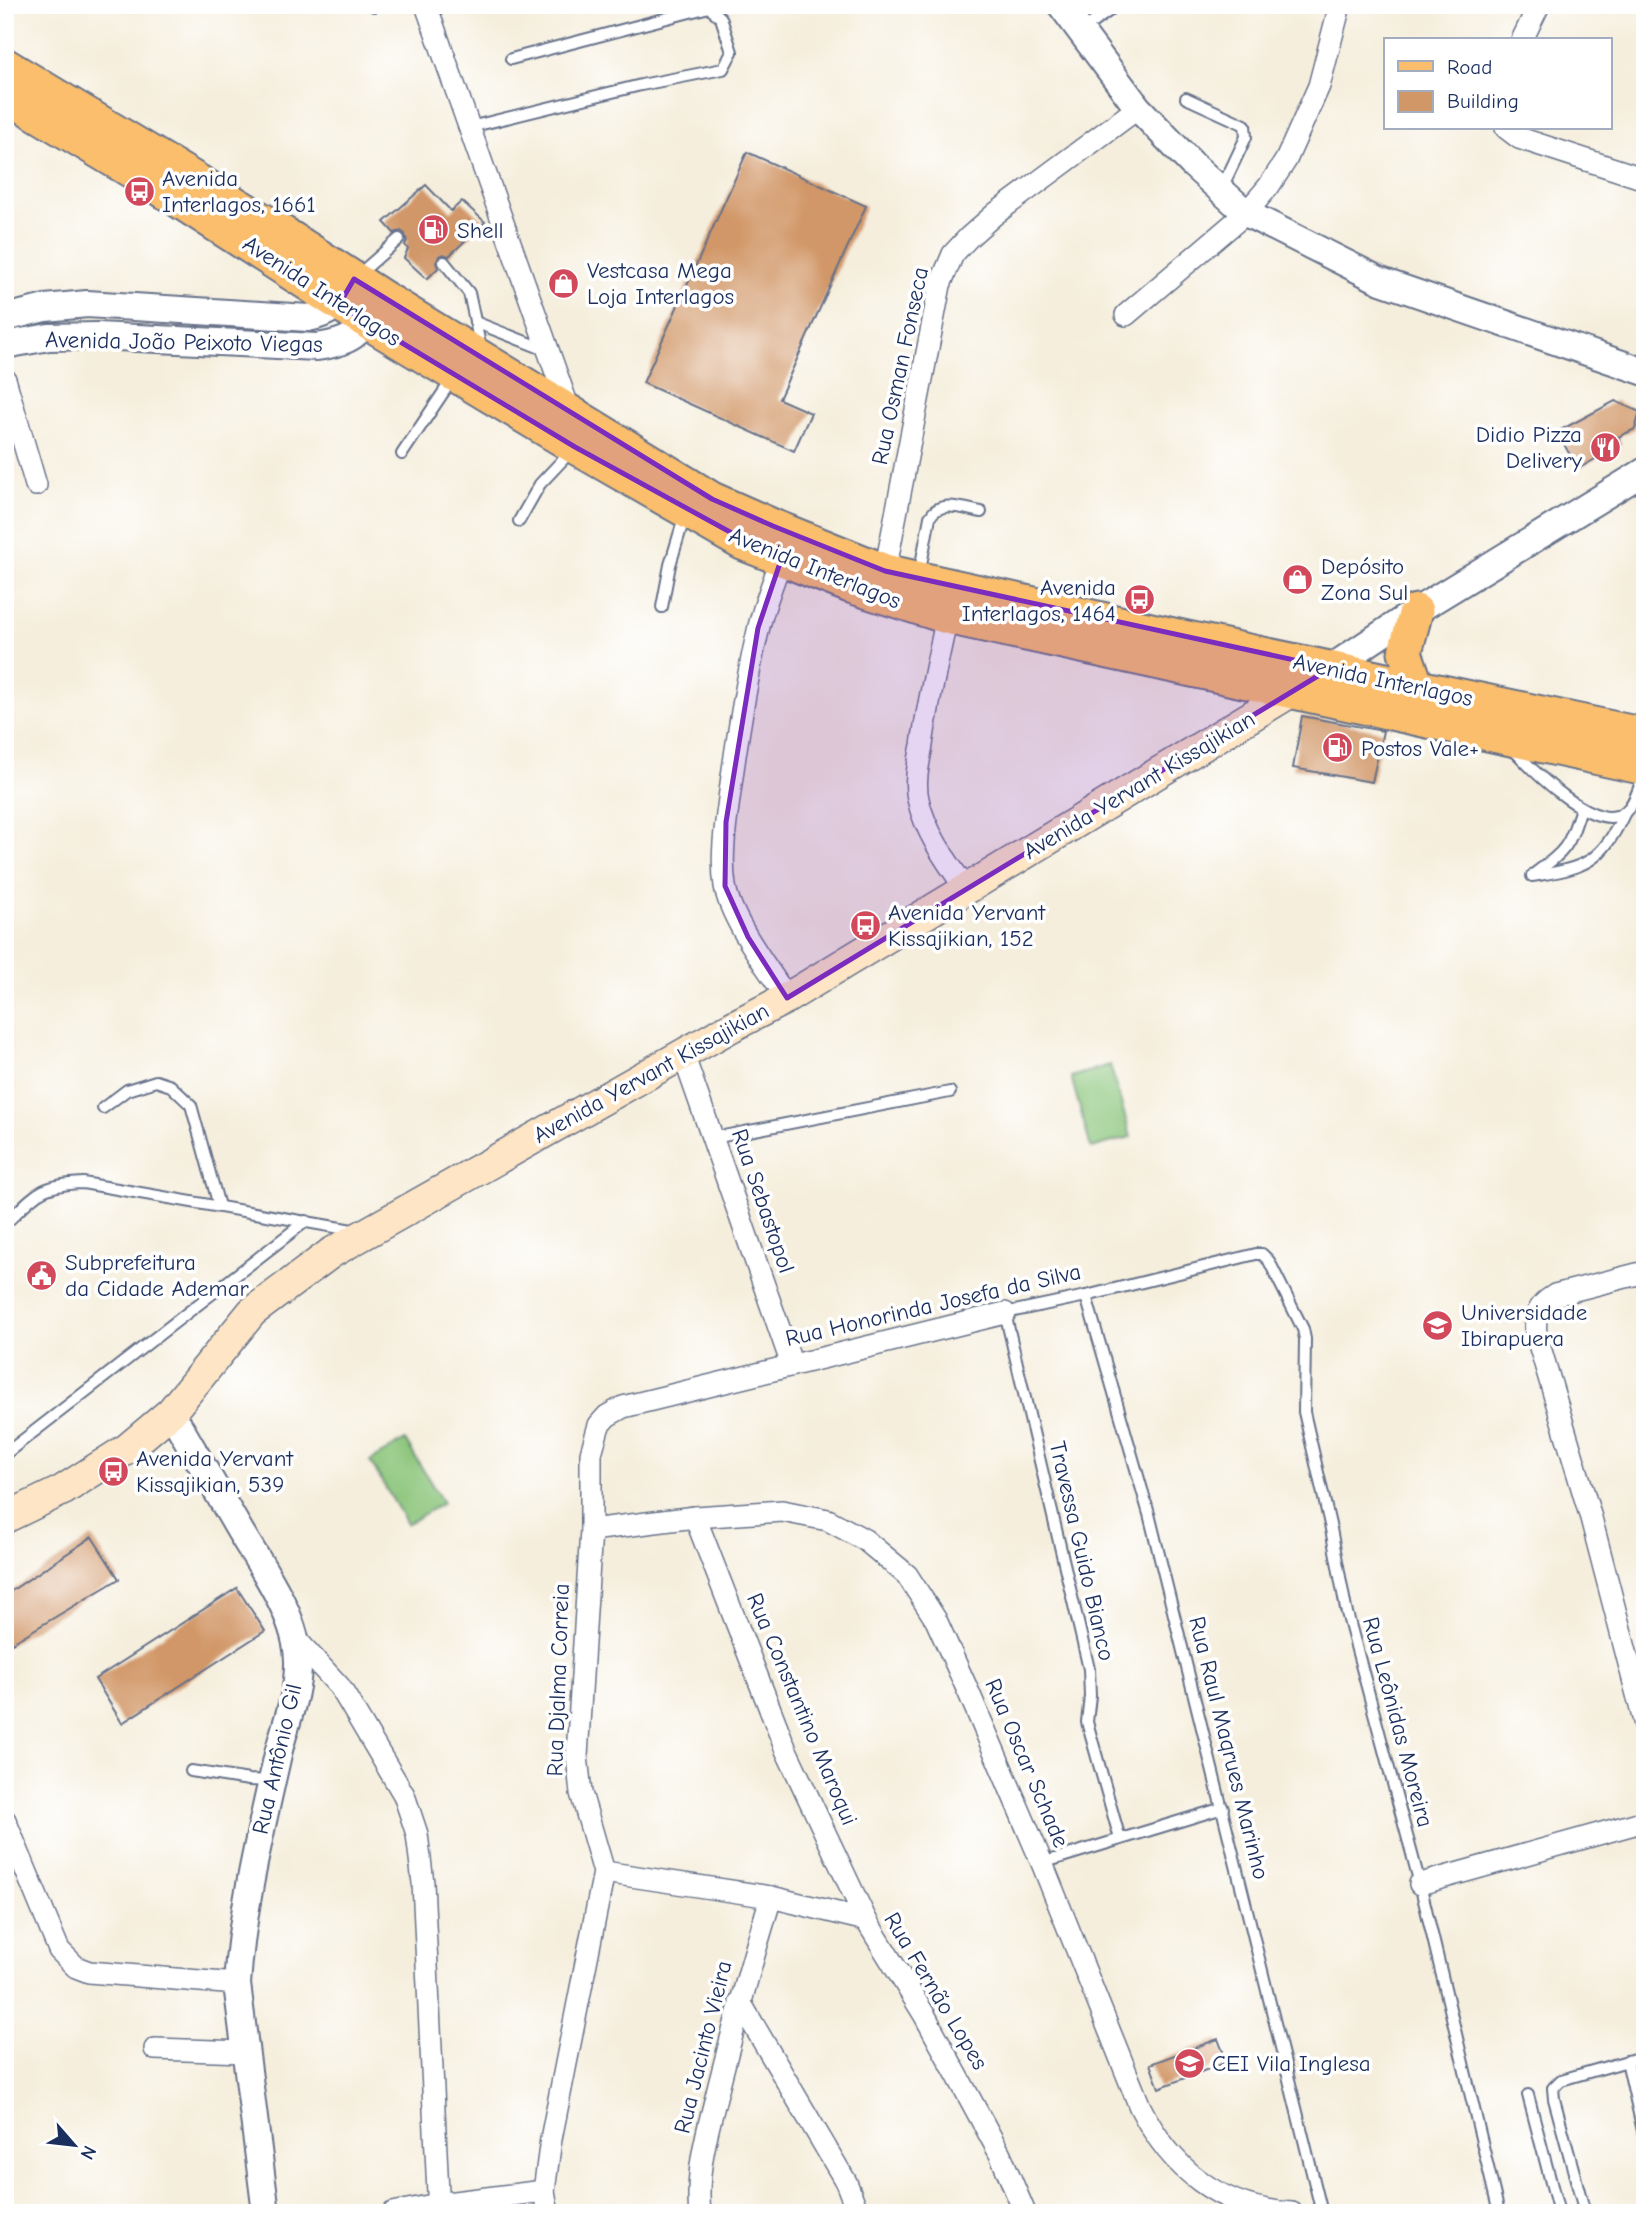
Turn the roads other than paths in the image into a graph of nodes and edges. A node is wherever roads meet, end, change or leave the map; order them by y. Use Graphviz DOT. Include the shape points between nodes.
graph roads {
  1 [pos="426,5"];
  2 [pos="1061,5"];
  3 [pos="1113,5"];
  4 [pos="1340,5"];
  5 [pos="1539,5"];
  6 [pos="1080,32"];
  7 [pos="1523,38"];
  8 [pos="511,59"];
  9 [pos="5,65"];
  10 [pos="5,95"];
  11 [pos="1186,98"];
  12 [pos="1138,108"];
  13 [pos="470,127"];
  14 [pos="1509,130"];
  15 [pos="1645,179"];
  16 [pos="1221,190"];
  17 [pos="1247,214"];
  18 [pos="399,239"];
  19 [pos="444,262"];
  20 [pos="347,292"];
  21 [pos="375,310"];
  22 [pos="1126,315"];
  23 [pos="5,318"];
  24 [pos="475,322"];
  25 [pos="5,345"];
  26 [pos="549,351"];
  27 [pos="483,359"];
  28 [pos="1645,372"];
  29 [pos="454,374"];
  30 [pos="5,379"];
  31 [pos="570,413"];
  32 [pos="575,447"];
  33 [pos="402,454"];
  34 [pos="1645,471"];
  35 [pos="36,485"];
  36 [pos="687,511"];
  37 [pos="981,512"];
  38 [pos="519,521"];
  39 [pos="781,560"];
  40 [pos="918,579"];
  41 [pos="883,584"];
  42 [pos="662,607"];
  43 [pos="1416,611"];
  44 [pos="947,617"];
  45 [pos="1331,668"];
  46 [pos="1417,687"];
  47 [pos="1292,691"];
  48 [pos="1645,735"];
  49 [pos="1502,737"];
  50 [pos="1645,770"];
  51 [pos="1581,808"];
  52 [pos="1625,812"];
  53 [pos="966,889"];
  54 [pos="787,998"];
  55 [pos="683,1054"];
  56 [pos="950,1092"];
  57 [pos="103,1108"];
  58 [pos="712,1138"];
  59 [pos="219,1206"];
  60 [pos="306,1221"];
  61 [pos="5,1224"];
  62 [pos="368,1232"];
  63 [pos="1256,1254"];
  64 [pos="1645,1272"];
  65 [pos="1086,1296"];
  66 [pos="1005,1313"];
  67 [pos="792,1365"];
  68 [pos="623,1407"];
  69 [pos="170,1412"];
  70 [pos="5,1454"];
  71 [pos="695,1517"];
  72 [pos="5,1518"];
  73 [pos="591,1530"];
  74 [pos="294,1637"];
  75 [pos="1645,1725"];
  76 [pos="191,1771"];
  77 [pos="272,1781"];
  78 [pos="1223,1808"];
  79 [pos="5,1820"];
  80 [pos="1645,1821"];
  81 [pos="1119,1839"];
  82 [pos="1042,1863"];
  83 [pos="604,1872"];
  84 [pos="1420,1884"];
  85 [pos="771,1897"];
  86 [pos="866,1920"];
  87 [pos="237,1984"];
  88 [pos="740,2002"];
  89 [pos="155,2049"];
  90 [pos="245,2052"];
  91 [pos="1645,2056"];
  92 [pos="1627,2062"];
  93 [pos="1528,2095"];
  94 [pos="1645,2140"];
  95 [pos="544,2191"];
  96 [pos="439,2208"];
  97 [pos="1027,2211"];
  98 [pos="266,2213"];
  99 [pos="393,2213"];
  100 [pos="548,2213"];
  101 [pos="700,2213"];
  102 [pos="858,2213"];
  103 [pos="1292,2213"];
  104 [pos="1322,2213"];
  105 [pos="1499,2213"];
  106 [pos="1559,2213"];
  107 [pos="1585,2213"];
  1 -- 13 [label="street"];
  2 -- 6 [label="street"];
  3 -- 6 [label="lane"];
  4 -- 17 [label="street" via="1319,86 1286,160"];
  5 -- 7 [label="street"];
  6 -- 12 [label="street"];
  8 -- 13 [label="lane" via="709,7 721,18 732,52 723,69"];
  9 -- 20 [label="main road, Avenida Interlagos" via="266,222"];
  10 -- 20 [label="main road, Avenida Interlagos" via="260,251"];
  11 -- 16 [label="lane" via="1245,125 1247,137"];
  12 -- 16 [label="street"];
  12 -- 41 [label="street, Rua Osman Fonseca" via="995,214 953,254 940,285"];
  13 -- 26 [label="street"];
  14 -- 15 [label="street" via="1519,138"];
  16 -- 17 [label="street"];
  17 -- 22 [label="street"];
  17 -- 28 [label="street" via="1381,281"];
  18 -- 20 [label="lane"];
  19 -- 24 [label="lane" via="469,293"];
  20 -- 21 [label="main road, Avenida Interlagos"];
  20 -- 23 [label="street, Avenida João Peixoto Viegas" via="321,315 308,318 87,304"];
  21 -- 25 [label="street, Avenida João Peixoto Viegas" via="344,343 317,347 97,336 49,337"];
  21 -- 27 [label="main road, Avenida Interlagos"];
  21 -- 29 [label="main road, Avenida Interlagos"];
  24 -- 26 [label="lane"];
  24 -- 27 [label="lane"];
  26 -- 31 [label="street"];
  27 -- 31 [label="main road, Avenida Interlagos"];
  29 -- 32 [label="main road, Avenida Interlagos"];
  29 -- 33 [label="lane"];
  30 -- 35 [label="street"];
  31 -- 32 [label="street"];
  31 -- 41 [label="main road, Avenida Interlagos" via="712,499"];
  32 -- 36 [label="main road, Avenida Interlagos"];
  32 -- 38 [label="lane" via="540,484"];
  34 -- 43 [label="street"];
  36 -- 39 [label="main road, Avenida Interlagos"];
  36 -- 42 [label="lane"];
  37 -- 40 [label="lane" via="942,505 935,508"];
  39 -- 41 [label="main road, Avenida Interlagos"];
  39 -- 54 [label="street" via="758,628 741,713 724,861 731,904"];
  40 -- 41 [label="main road, Avenida Interlagos"];
  40 -- 45 [label="main road, Avenida Interlagos"];
  41 -- 44 [label="main road, Avenida Interlagos"];
  43 -- 45 [label="street"];
  43 -- 46 [label="main road" via="1405,652"];
  44 -- 47 [label="main road, Avenida Interlagos"];
  44 -- 53 [label="street" via="925,724 917,794 932,835"];
  45 -- 46 [label="main road, Avenida Interlagos"];
  45 -- 47 [label="main road, Avenida Yervant Kissajikian"];
  46 -- 48 [label="main road, Avenida Interlagos"];
  47 -- 49 [label="main road, Avenida Interlagos"];
  47 -- 53 [label="main road, Avenida Yervant Kissajikian"];
  49 -- 50 [label="main road, Avenida Interlagos"];
  49 -- 51 [label="lane"];
  50 -- 52 [label="lane"];
  51 -- 52 [label="lane" via="1601,817"];
  51 -- 52 [label="lane" via="1564,850 1532,876 1590,861 1613,838"];
  53 -- 54 [label="main road, Avenida Yervant Kissajikian"];
  54 -- 55 [label="main road, Avenida Yervant Kissajikian"];
  55 -- 58 [label="street, Rua Sebastopol"];
  55 -- 62 [label="main road, Avenida Yervant Kissajikian"];
  56 -- 58 [label="lane"];
  57 -- 59 [label="lane" via="127,1090 156,1081 171,1086 191,1105"];
  58 -- 67 [label="street, Rua Sebastopol"];
  59 -- 60 [label="lane"];
  59 -- 61 [label="lane" via="83,1183 59,1184 39,1191"];
  60 -- 62 [label="lane"];
  60 -- 70 [label="lane"];
  62 -- 69 [label="main road, Avenida Yervant Kissajikian" via="331,1253 252,1312"];
  63 -- 65 [label="lane, Rua Honorinda Josefa da Silva"];
  63 -- 84 [label="lane, Rua Leônidas Moreira" via="1269,1261 1303,1329 1304,1412 1346,1609"];
  64 -- 75 [label="street" via="1555,1295 1544,1301 1535,1321"];
  65 -- 66 [label="lane, Rua Honorinda Josefa da Silva"];
  65 -- 78 [label="lane, Rua Raul Maqrues Marinho" via="1149,1514"];
  66 -- 67 [label="street, Rua Honorinda Josefa da Silva"];
  66 -- 81 [label="lane, Travessa Guido Bianco" via="1089,1670 1087,1722"];
  67 -- 68 [label="street, Rua Honorinda Josefa da Silva"];
  68 -- 73 [label="street, Rua Djalma Correia" via="607,1416 594,1436"];
  69 -- 72 [label="main road, Avenida Yervant Kissajikian" via="117,1455 63,1490"];
  69 -- 74 [label="street, Rua Antônio Gil" via="279,1597"];
  71 -- 73 [label="street, Rua Oscar Schade"];
  71 -- 82 [label="street, Rua Oscar Schade" via="782,1511 828,1520 865,1540 907,1575 936,1620"];
  71 -- 86 [label="street, Rua Constantino Maroqui" via="786,1750"];
  73 -- 83 [label="street, Rua Djalma Correia" via="577,1756 581,1793"];
  74 -- 77 [label="street, Rua Antônio Gil" via="298,1660 295,1691"];
  74 -- 96 [label="street" via="340,1687 404,1795 417,1834"];
  76 -- 77 [label="lane"];
  77 -- 87 [label="street, Rua Antônio Gil"];
  78 -- 81 [label="lane"];
  78 -- 104 [label="lane, Rua Raul Maqrues Marinho"];
  79 -- 87 [label="street" via="59,1950 76,1967 89,1972"];
  80 -- 84 [label="street"];
  81 -- 82 [label="lane"];
  82 -- 103 [label="street, Rua Oscar Schade" via="1154,2134 1174,2160 1216,2190 1240,2203"];
  83 -- 85 [label="street, Rua Fernão Lopes"];
  83 -- 95 [label="street, Rua Djalma Correia"];
  84 -- 105 [label="lane, Rua Leônidas Moreira"];
  85 -- 86 [label="street, Rua Fernão Lopes"];
  85 -- 88 [label="street, Rua Jacinto Vieira"];
  86 -- 97 [label="street, Rua Fernão Lopes" via="932,2028"];
  87 -- 90 [label="street, Rua Antônio Gil"];
  88 -- 101 [label="street, Rua Jacinto Vieira" via="705,2142"];
  88 -- 102 [label="street" via="846,2182"];
  89 -- 90 [label="street"];
  90 -- 98 [label="street, Rua Antônio Gil"];
  91 -- 92 [label="lane"];
  92 -- 94 [label="lane"];
  92 -- 107 [label="lane" via="1561,2080 1553,2088"];
  93 -- 106 [label="lane"];
  95 -- 96 [label="street"];
  95 -- 100 [label="street, Rua Djalma Correia"];
  96 -- 99 [label="street"];
}
